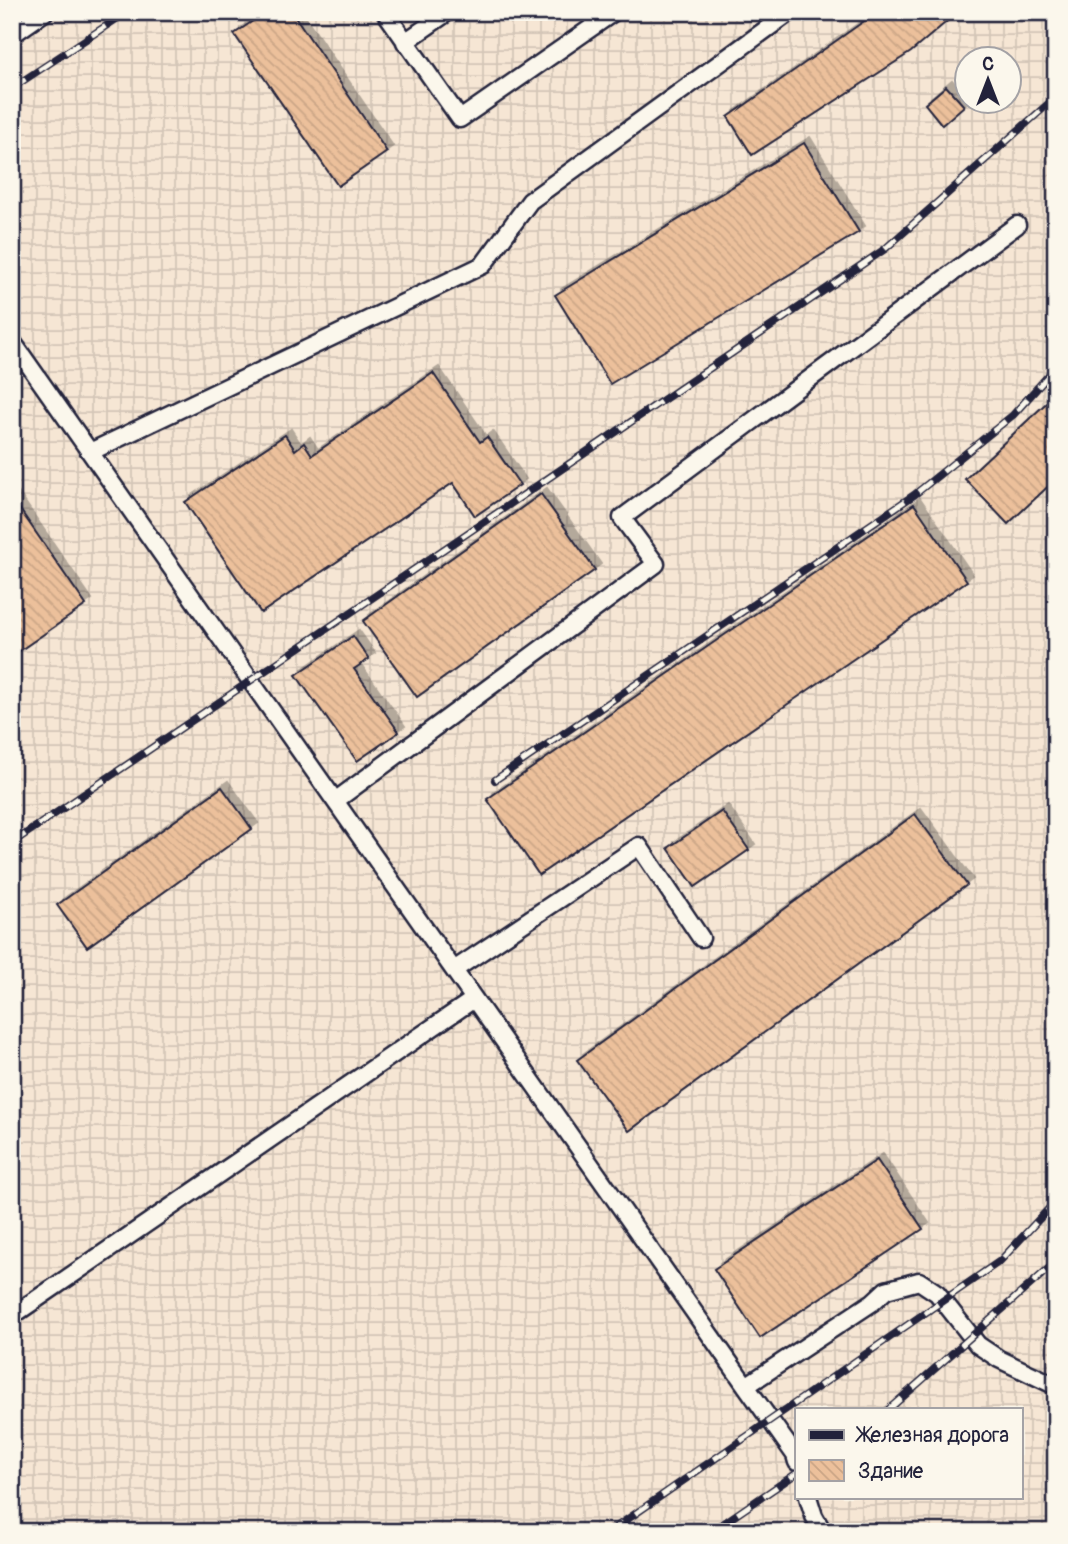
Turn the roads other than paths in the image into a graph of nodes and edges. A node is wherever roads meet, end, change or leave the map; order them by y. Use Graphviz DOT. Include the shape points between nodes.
graph roads {
  1 [pos="45,12"];
  2 [pos="385,12"];
  3 [pos="448,12"];
  4 [pos="614,12"];
  5 [pos="790,12"];
  6 [pos="12,35"];
  7 [pos="405,42"];
  8 [pos="1017,225"];
  9 [pos="12,341"];
  10 [pos="90,452"];
  11 [pos="335,801"];
  12 [pos="701,938"];
  13 [pos="454,970"];
  14 [pos="474,999"];
  15 [pos="12,1316"];
  16 [pos="746,1386"];
  17 [pos="1056,1386"];
  18 [pos="795,1455"];
  19 [pos="808,1498"];
  20 [pos="823,1532"];
  1 -- 6 [label="lane"];
  2 -- 7 [label="lane"];
  3 -- 7 [label="lane"];
  4 -- 7 [label="lane" via="460,120"];
  5 -- 10 [label="lane" via="530,201 483,265"];
  8 -- 11 [label="lane" via="622,517 656,564"];
  9 -- 10 [label="lane"];
  10 -- 11 [label="lane"];
  11 -- 13 [label="lane"];
  12 -- 13 [label="lane" via="639,846"];
  13 -- 14 [label="lane"];
  14 -- 15 [label="lane"];
  14 -- 16 [label="lane"];
  16 -- 17 [label="lane" via="886,1290 919,1280 937,1293 978,1345"];
  16 -- 18 [label="lane"];
  19 -- 20 [label="lane"];
}
